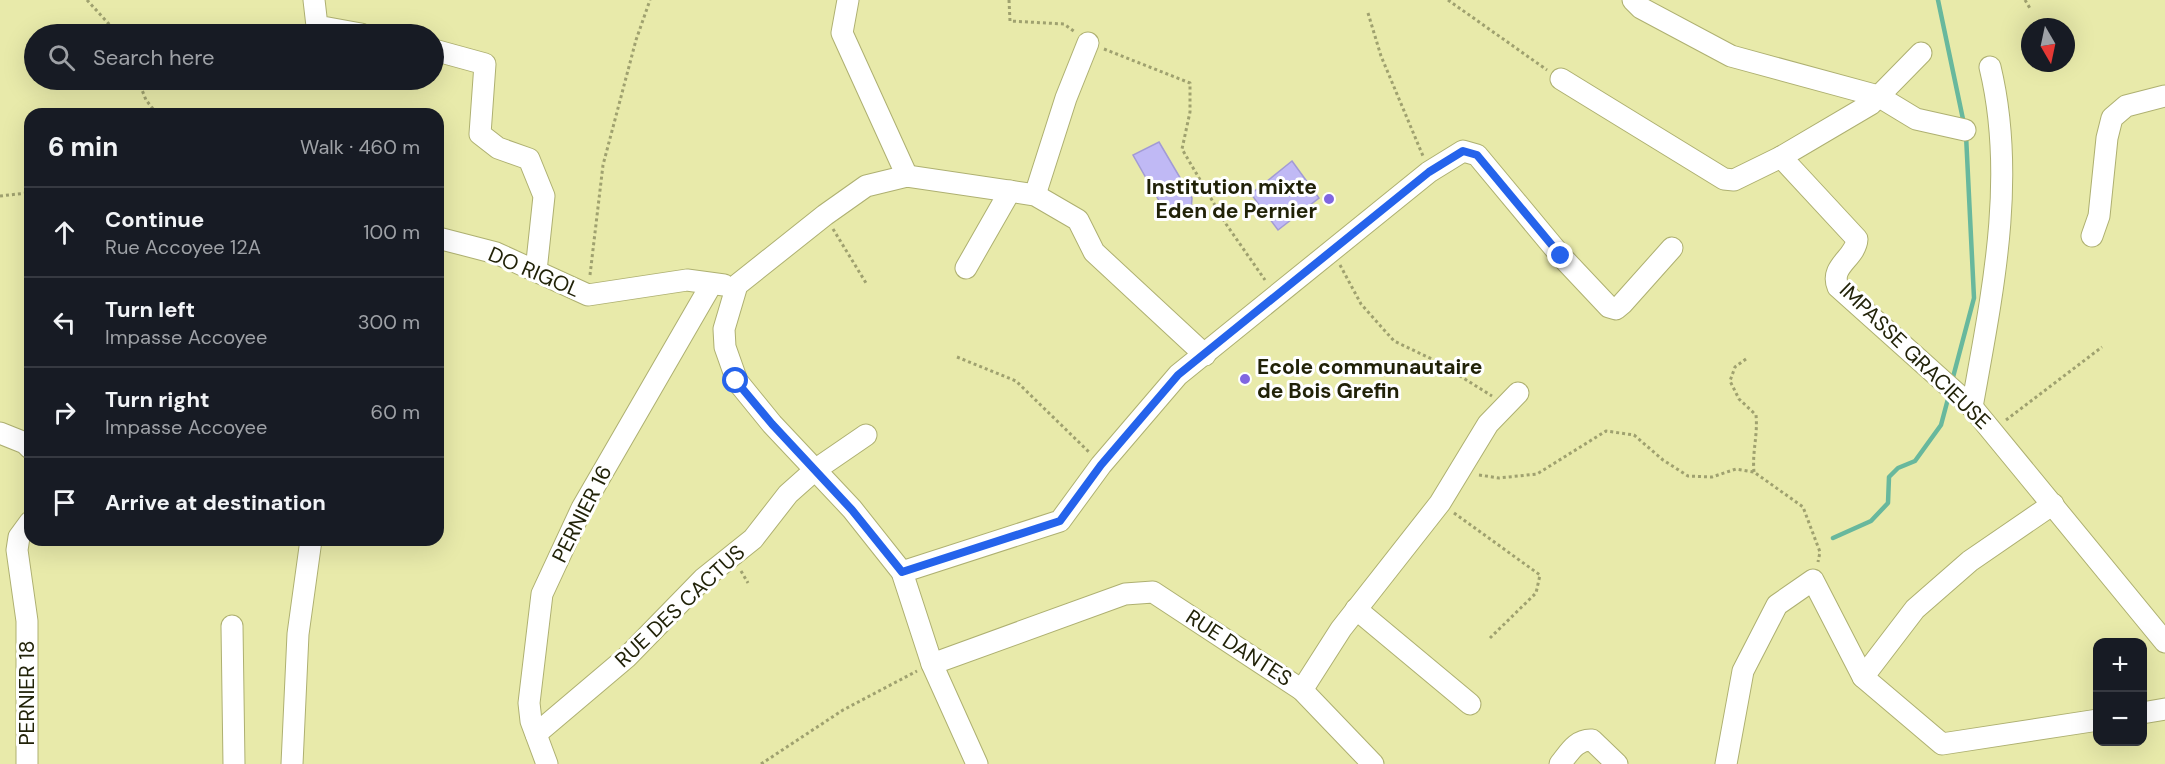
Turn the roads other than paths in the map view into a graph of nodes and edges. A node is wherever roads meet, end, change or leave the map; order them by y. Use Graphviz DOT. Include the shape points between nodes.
graph roads {
  1 [pos="314,0"];
  2 [pos="848,0"];
  3 [pos="1633,0"];
  4 [pos="317,24"];
  5 [pos="1088,43"];
  6 [pos="444,53"];
  7 [pos="1921,53"];
  8 [pos="1990,67"];
  9 [pos="1561,79"];
  10 [pos="1878,96"];
  11 [pos="2165,96"];
  12 [pos="1965,130"];
  13 [pos="1781,157"];
  14 [pos="907,176"];
  15 [pos="1010,191"];
  16 [pos="1035,195"];
  17 [pos="2092,236"];
  18 [pos="444,240"];
  19 [pos="1672,248"];
  20 [pos="966,268"];
  21 [pos="536,271"];
  22 [pos="711,285"];
  23 [pos="737,285"];
  24 [pos="1205,354"];
  25 [pos="1511,400"];
  26 [pos="1972,406"];
  27 [pos="0,433"];
  28 [pos="866,435"];
  29 [pos="24,443"];
  30 [pos="814,470"];
  31 [pos="2053,504"];
  32 [pos="24,531"];
  33 [pos="310,546"];
  34 [pos="902,572"];
  35 [pos="1356,609"];
  36 [pos="232,627"];
  37 [pos="2165,642"];
  38 [pos="932,664"];
  39 [pos="1863,677"];
  40 [pos="1302,690"];
  41 [pos="1470,704"];
  42 [pos="2165,709"];
  43 [pos="2147,712"];
  44 [pos="2093,721"];
  45 [pos="536,734"];
  46 [pos="27,764"];
  47 [pos="234,764"];
  48 [pos="292,764"];
  49 [pos="547,764"];
  50 [pos="976,764"];
  51 [pos="1373,764"];
  52 [pos="1560,764"];
  53 [pos="1617,764"];
  54 [pos="1726,764"];
  1 -- 4 [label="street"];
  2 -- 14 [label="street" via="842,33"];
  3 -- 10 [label="street" via="1731,56"];
  5 -- 16 [label="street"];
  6 -- 21 [label="street" via="485,64 480,134 498,148 529,159 544,196"];
  7 -- 10 [label="street"];
  8 -- 26 [label="street" via="2000,128 2001,207 1998,260"];
  9 -- 13 [label="street" via="1724,179 1734,180"];
  10 -- 12 [label="street" via="1916,119"];
  10 -- 13 [label="street" via="1871,104"];
  11 -- 17 [label="street" via="2126,106 2112,117 2101,205"];
  13 -- 26 [label="street, IMPASSE GRACIEUSE" via="1857,239 1836,272 1838,286"];
  14 -- 15 [label="street"];
  14 -- 23 [label="street" via="866,186"];
  15 -- 16 [label="street"];
  15 -- 20 [label="street"];
  16 -- 24 [label="street" via="1078,220 1094,252"];
  18 -- 21 [label="street, DO RIGOL" via="496,253"];
  19 -- 24 [label="street" via="1616,309 1609,307 1477,155 1463,151 1429,172"];
  21 -- 22 [label="street, DO RIGOL" via="588,295 687,280"];
  22 -- 23 [label="street, DO RIGOL"];
  22 -- 45 [label="street, PERNIER 16" via="582,508 542,594 529,704"];
  23 -- 30 [label="street" via="724,329 725,347 736,381"];
  24 -- 34 [label="street" via="1178,375 1101,465 1060,521"];
  25 -- 35 [label="street, RUE DANTES" via="1488,424 1440,503"];
  26 -- 31 [label="street, IMPASSE GRACIEUSE"];
  27 -- 29 [label="street"];
  28 -- 30 [label="street, RUE DES CACTUS"];
  30 -- 34 [label="street"];
  30 -- 45 [label="street, RUE DES CACTUS" via="788,494 753,539 703,579 627,657"];
  31 -- 37 [label="street, IMPASSE GRACIEUSE"];
  31 -- 39 [label="street" via="1970,561 1915,609"];
  32 -- 46 [label="street, PERNIER 18" via="17,550 27,621"];
  33 -- 48 [label="street" via="298,634"];
  34 -- 38 [label="street"];
  35 -- 40 [label="street, RUE DANTES"];
  35 -- 41 [label="street"];
  36 -- 47 [label="street"];
  38 -- 40 [label="street, RUE DANTES" via="1125,594 1153,592"];
  38 -- 50 [label="street"];
  39 -- 44 [label="street" via="1942,744"];
  39 -- 54 [label="street" via="1812,580 1777,605 1743,671"];
  40 -- 51 [label="street"];
  42 -- 43 [label="street"];
  45 -- 49 [label="street, PERNIER 16"];
  52 -- 53 [label="street" via="1579,741 1592,740"];
}
